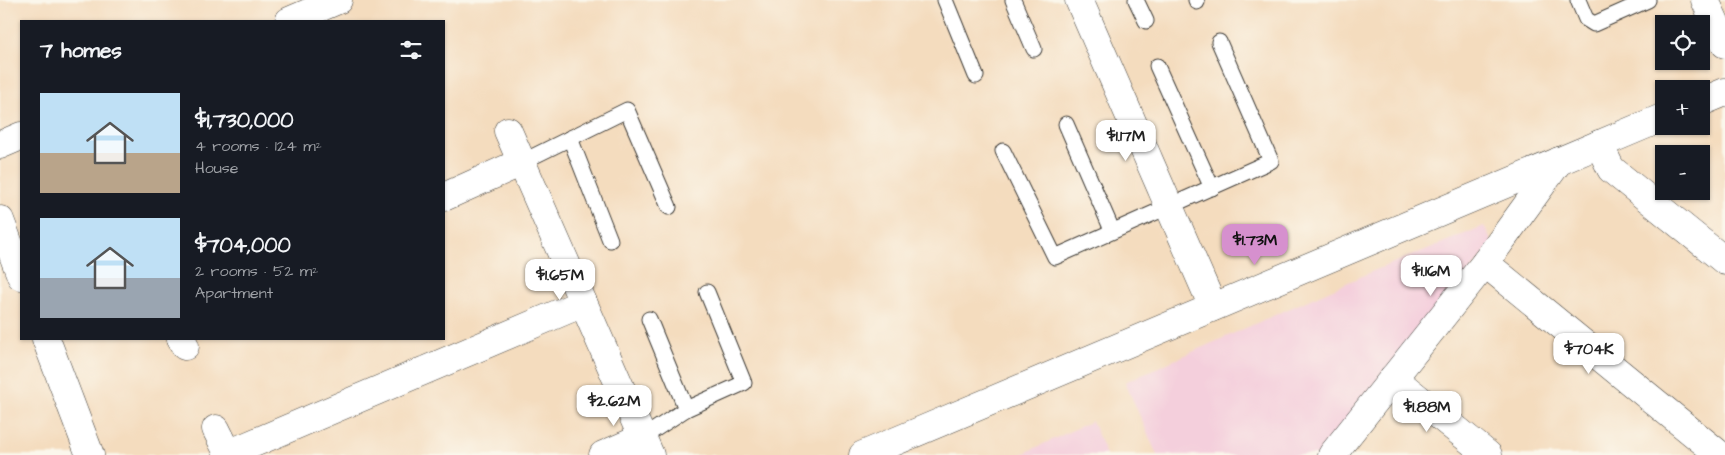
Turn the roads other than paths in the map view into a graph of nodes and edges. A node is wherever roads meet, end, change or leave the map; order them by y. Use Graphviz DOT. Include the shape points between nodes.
graph roads {
  1 [pos="338,0"];
  2 [pos="945,0"];
  3 [pos="1013,0"];
  4 [pos="1078,0"];
  5 [pos="1136,0"];
  6 [pos="1578,0"];
  7 [pos="1705,0"];
  8 [pos="1645,1"];
  9 [pos="291,20"];
  10 [pos="1146,21"];
  11 [pos="1219,42"];
  12 [pos="1725,44"];
  13 [pos="1034,49"];
  14 [pos="1157,66"];
  15 [pos="976,76"];
  16 [pos="1725,92"];
  17 [pos="1710,98"];
  18 [pos="1655,121"];
  19 [pos="1066,124"];
  20 [pos="508,131"];
  21 [pos="20,136"];
  22 [pos="570,138"];
  23 [pos="1599,144"];
  24 [pos="0,145"];
  25 [pos="1003,151"];
  26 [pos="1559,161"];
  27 [pos="522,162"];
  28 [pos="1212,188"];
  29 [pos="445,197"];
  30 [pos="670,206"];
  31 [pos="1169,207"];
  32 [pos="0,220"];
  33 [pos="1112,230"];
  34 [pos="610,240"];
  35 [pos="1725,261"];
  36 [pos="1485,263"];
  37 [pos="20,273"];
  38 [pos="707,292"];
  39 [pos="584,303"];
  40 [pos="1213,307"];
  41 [pos="650,319"];
  42 [pos="46,340"];
  43 [pos="1393,378"];
  44 [pos="686,409"];
  45 [pos="216,429"];
  46 [pos="646,447"];
  47 [pos="228,454"];
  48 [pos="90,455"];
  49 [pos="603,455"];
  50 [pos="863,455"];
  51 [pos="1332,455"];
  52 [pos="1488,455"];
  53 [pos="1720,455"];
  1 -- 9 [label="street"];
  2 -- 15 [label="lane"];
  3 -- 13 [label="lane"];
  4 -- 31 [label="street"];
  5 -- 10 [label="lane"];
  6 -- 8 [label="lane" via="1586,19 1594,24"];
  7 -- 12 [label="street"];
  11 -- 28 [label="lane" via="1271,161"];
  14 -- 28 [label="lane"];
  16 -- 17 [label="street"];
  18 -- 23 [label="street"];
  19 -- 33 [label="lane"];
  20 -- 27 [label="street"];
  21 -- 24 [label="street"];
  22 -- 27 [label="lane"];
  22 -- 30 [label="lane" via="627,110"];
  22 -- 34 [label="lane"];
  23 -- 26 [label="street"];
  23 -- 35 [label="street" via="1611,169"];
  25 -- 33 [label="lane" via="1055,256"];
  26 -- 36 [label="street"];
  26 -- 40 [label="street"];
  27 -- 29 [label="street"];
  27 -- 39 [label="street"];
  28 -- 31 [label="lane"];
  31 -- 33 [label="lane"];
  31 -- 40 [label="street"];
  32 -- 37 [label="street"];
  36 -- 43 [label="street"];
  36 -- 53 [label="street"];
  38 -- 44 [label="lane" via="744,383"];
  39 -- 46 [label="street"];
  39 -- 47 [label="street"];
  40 -- 50 [label="street"];
  41 -- 44 [label="lane"];
  42 -- 48 [label="street"];
  43 -- 51 [label="street"];
  43 -- 52 [label="street"];
  44 -- 46 [label="lane"];
  45 -- 47 [label="street"];
  46 -- 49 [label="street"];
}
